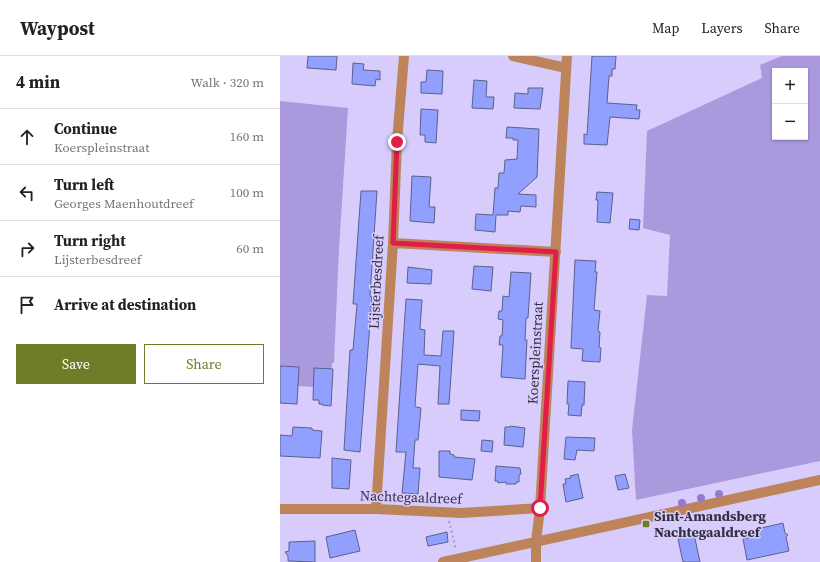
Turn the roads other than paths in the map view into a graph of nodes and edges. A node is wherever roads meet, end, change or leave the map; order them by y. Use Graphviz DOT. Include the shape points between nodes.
graph roads {
  1 [pos="404,56"];
  2 [pos="513,56"];
  3 [pos="567,56"];
  4 [pos="566,68"];
  5 [pos="393,243"];
  6 [pos="556,252"];
  7 [pos="820,480"];
  8 [pos="540,508"];
  9 [pos="280,509"];
  10 [pos="376,509"];
  11 [pos="536,542"];
  12 [pos="443,562"];
  13 [pos="536,562"];
  1 -- 5 [label="street, Lijsterbesdreef"];
  2 -- 4 [label="street"];
  3 -- 4 [label="street, Koerspleinstraat"];
  4 -- 6 [label="street, Koerspleinstraat"];
  5 -- 6 [label="street"];
  5 -- 10 [label="street, Lijsterbesdreef"];
  6 -- 8 [label="street, Koerspleinstraat"];
  7 -- 11 [label="street"];
  8 -- 10 [label="street, Nachtegaaldreef" via="461,513"];
  8 -- 11 [label="street, Koerspleinstraat"];
  9 -- 10 [label="street, Nachtegaaldreef"];
  11 -- 12 [label="street"];
  11 -- 13 [label="street, Koerspleinstraat"];
}
